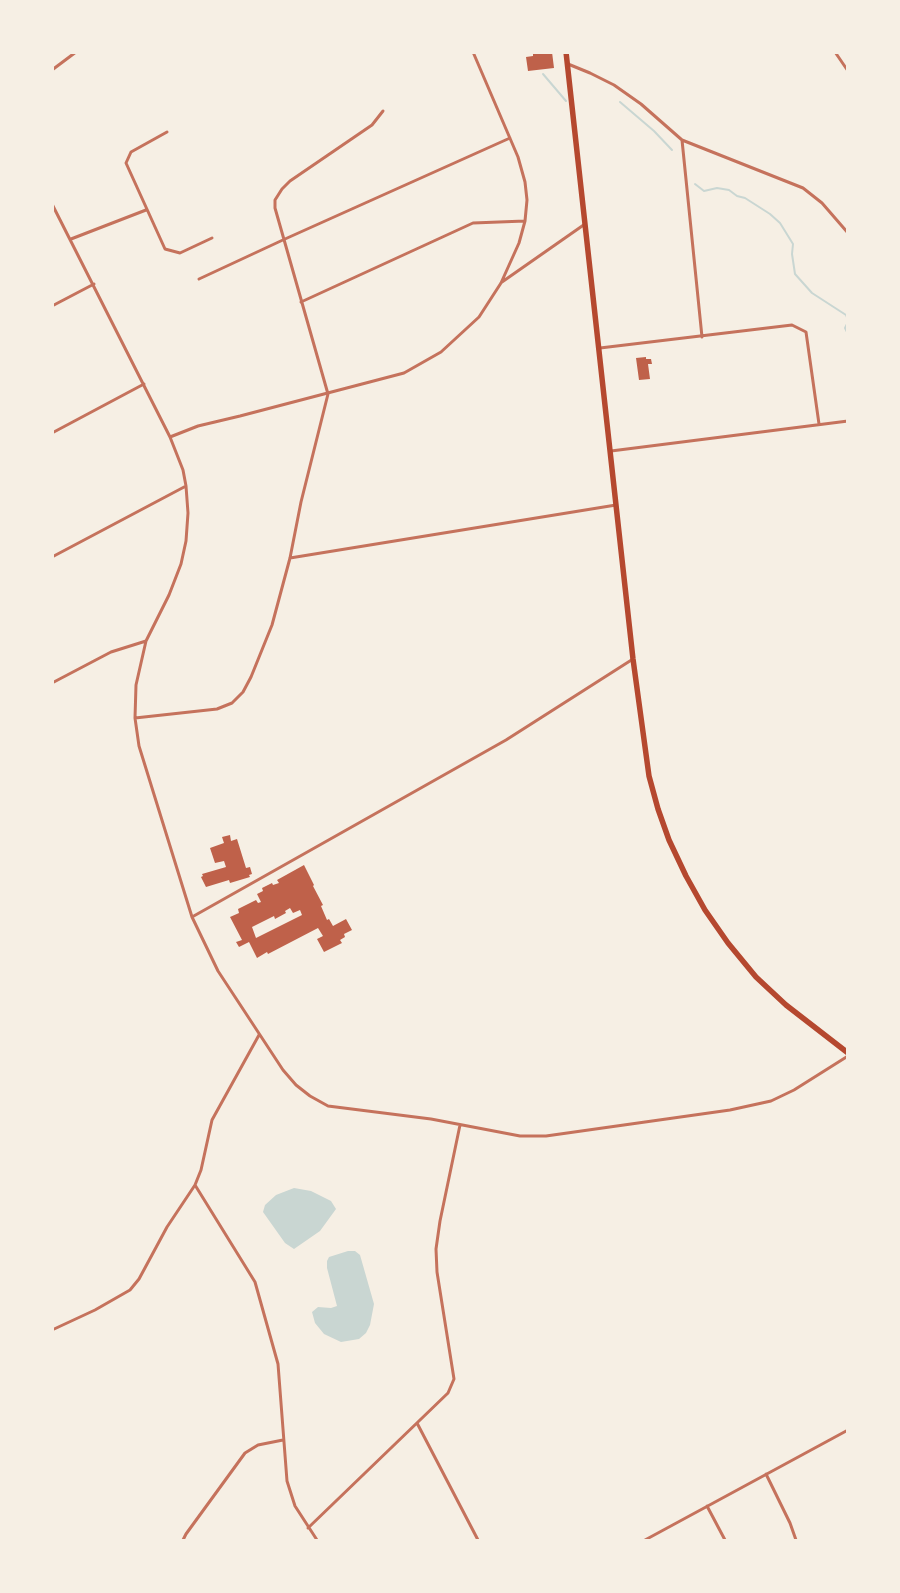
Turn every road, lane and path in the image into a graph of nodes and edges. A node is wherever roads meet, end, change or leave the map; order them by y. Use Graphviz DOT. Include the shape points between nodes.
graph roads {
  1 [pos="76,52"];
  2 [pos="473,52"];
  3 [pos="566,52"];
  4 [pos="835,52"];
  5 [pos="568,64"];
  6 [pos="52,70"];
  7 [pos="848,71"];
  8 [pos="382,112"];
  9 [pos="167,132"];
  10 [pos="510,138"];
  11 [pos="682,140"];
  12 [pos="52,204"];
  13 [pos="146,210"];
  14 [pos="525,221"];
  15 [pos="586,224"];
  16 [pos="848,233"];
  17 [pos="212,238"];
  18 [pos="71,239"];
  19 [pos="285,239"];
  20 [pos="199,279"];
  21 [pos="501,283"];
  22 [pos="94,284"];
  23 [pos="301,302"];
  24 [pos="52,306"];
  25 [pos="702,337"];
  26 [pos="600,348"];
  27 [pos="144,384"];
  28 [pos="328,394"];
  29 [pos="848,421"];
  30 [pos="819,424"];
  31 [pos="52,433"];
  32 [pos="170,437"];
  33 [pos="611,451"];
  34 [pos="186,486"];
  35 [pos="617,505"];
  36 [pos="52,557"];
  37 [pos="290,558"];
  38 [pos="146,641"];
  39 [pos="633,659"];
  40 [pos="52,683"];
  41 [pos="135,718"];
  42 [pos="192,917"];
  43 [pos="259,1035"];
  44 [pos="848,1054"];
  45 [pos="460,1125"];
  46 [pos="195,1185"];
  47 [pos="52,1330"];
  48 [pos="417,1423"];
  49 [pos="848,1430"];
  50 [pos="283,1440"];
  51 [pos="766,1474"];
  52 [pos="707,1506"];
  53 [pos="308,1528"];
  54 [pos="183,1540"];
  55 [pos="317,1540"];
  56 [pos="478,1540"];
  57 [pos="647,1540"];
  58 [pos="725,1540"];
  59 [pos="796,1540"];
  1 -- 6 [label="street"];
  2 -- 10 [label="street"];
  3 -- 5 [label="main road"];
  4 -- 7 [label="street"];
  5 -- 11 [label="street" via="614,85"];
  5 -- 15 [label="main road"];
  8 -- 19 [label="street" via="372,124 282,189 275,208"];
  9 -- 13 [label="street" via="131,152 126,163"];
  10 -- 14 [label="street" via="525,182"];
  10 -- 19 [label="street"];
  11 -- 16 [label="street" via="803,188 822,202"];
  11 -- 25 [label="street"];
  12 -- 18 [label="street"];
  13 -- 17 [label="street" via="165,249 180,253"];
  13 -- 18 [label="street"];
  14 -- 21 [label="street"];
  14 -- 23 [label="street" via="473,223"];
  15 -- 21 [label="street"];
  15 -- 26 [label="main road"];
  18 -- 22 [label="street"];
  19 -- 20 [label="street"];
  19 -- 23 [label="street"];
  21 -- 28 [label="street" via="479,317 441,352 404,373"];
  22 -- 24 [label="street"];
  22 -- 27 [label="street"];
  23 -- 28 [label="street"];
  25 -- 26 [label="street"];
  25 -- 30 [label="street" via="792,325 806,332"];
  26 -- 33 [label="main road"];
  27 -- 31 [label="street"];
  27 -- 32 [label="street"];
  28 -- 32 [label="street" via="198,426"];
  28 -- 37 [label="street"];
  29 -- 30 [label="street"];
  30 -- 33 [label="street"];
  32 -- 34 [label="street"];
  33 -- 35 [label="main road"];
  34 -- 36 [label="street"];
  34 -- 38 [label="street" via="188,513 181,564"];
  35 -- 37 [label="street"];
  35 -- 39 [label="main road"];
  37 -- 41 [label="street" via="272,624 243,692 232,703 217,709"];
  38 -- 40 [label="street" via="111,652"];
  38 -- 41 [label="street" via="136,685"];
  39 -- 42 [label="street" via="506,740"];
  39 -- 44 [label="main road" via="649,776 670,840 686,876 705,910 756,977 786,1006"];
  41 -- 42 [label="street" via="139,746"];
  42 -- 43 [label="street" via="218,970"];
  43 -- 45 [label="street" via="296,1085 328,1106"];
  43 -- 46 [label="street" via="212,1120"];
  44 -- 45 [label="street" via="794,1090 771,1101 730,1110 544,1136 520,1136"];
  45 -- 48 [label="street" via="436,1248 454,1378 448,1393"];
  46 -- 47 [label="street" via="130,1290"];
  46 -- 50 [label="street" via="255,1282 278,1364"];
  48 -- 53 [label="street"];
  48 -- 56 [label="street"];
  49 -- 51 [label="street"];
  50 -- 53 [label="street" via="290,1489 295,1506"];
  50 -- 54 [label="street" via="258,1445 245,1453"];
  51 -- 52 [label="street"];
  51 -- 59 [label="street"];
  52 -- 57 [label="street"];
  52 -- 58 [label="street"];
  53 -- 55 [label="street"];
}
